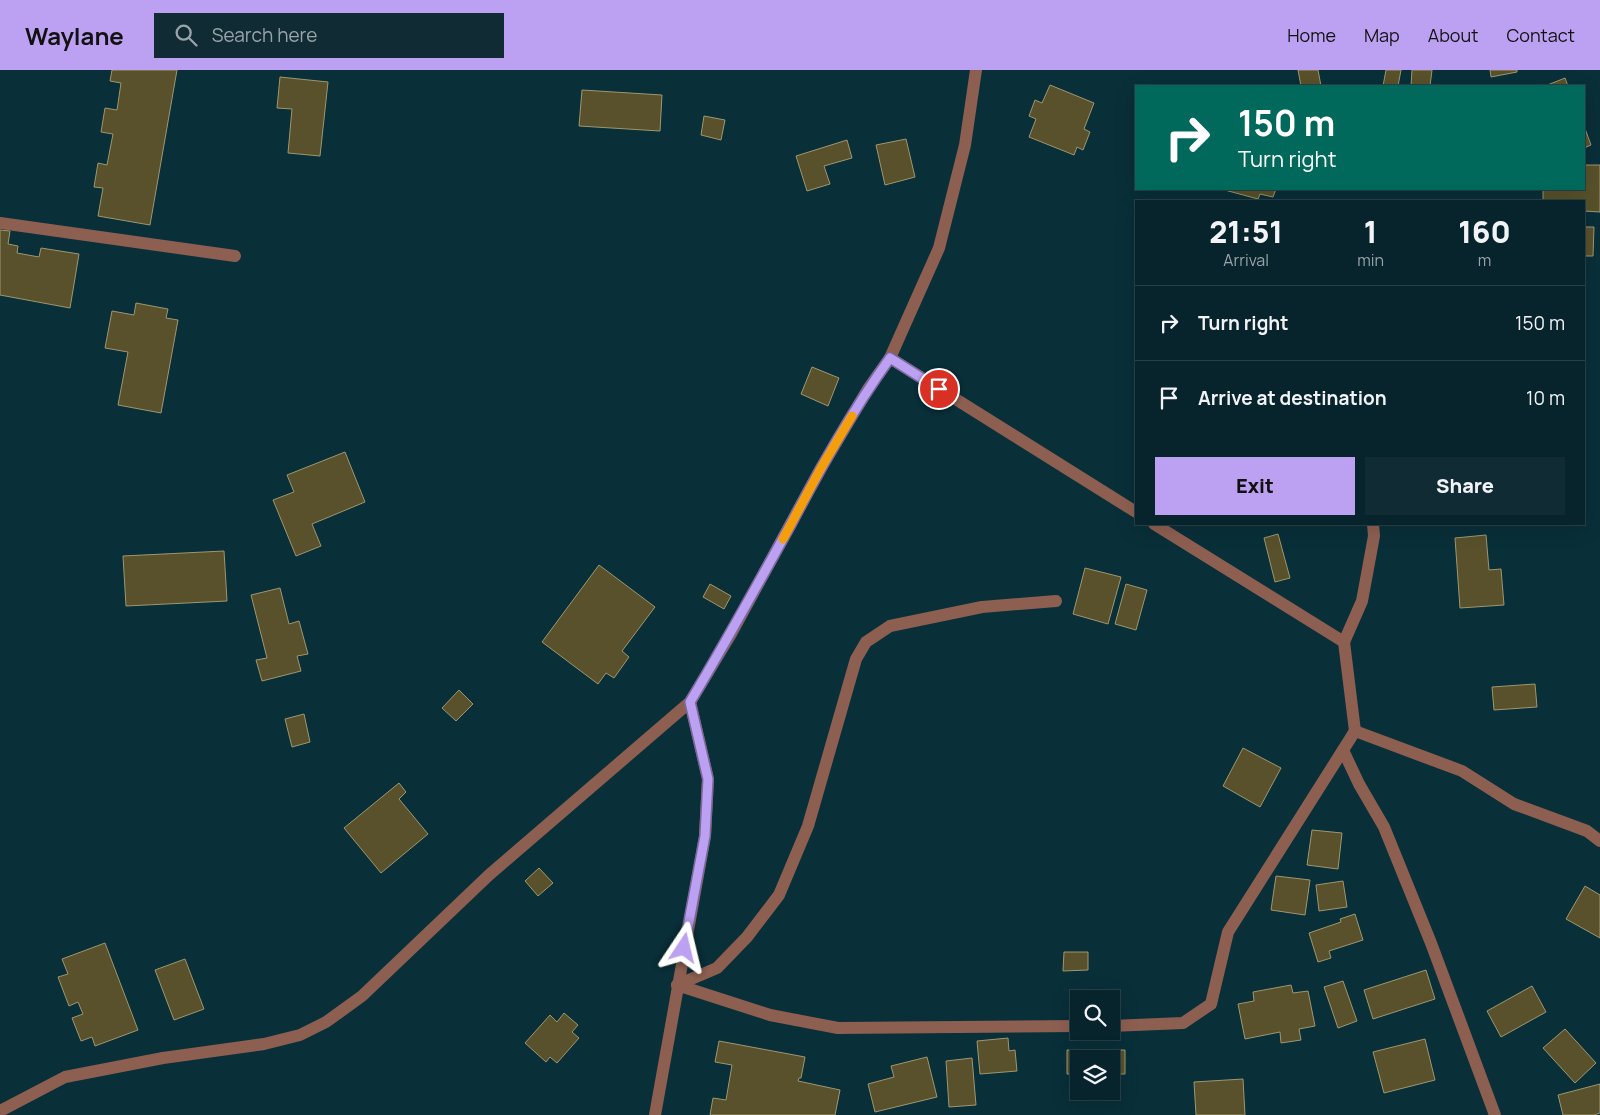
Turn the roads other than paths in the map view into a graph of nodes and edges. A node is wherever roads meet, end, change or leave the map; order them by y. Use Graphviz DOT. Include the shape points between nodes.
graph roads {
  1 [pos="976,70"];
  2 [pos="0,223"];
  3 [pos="236,256"];
  4 [pos="890,358"];
  5 [pos="1135,511"];
  6 [pos="1156,525"];
  7 [pos="1373,525"];
  8 [pos="1056,601"];
  9 [pos="1344,642"];
  10 [pos="690,702"];
  11 [pos="1355,731"];
  12 [pos="1343,750"];
  13 [pos="1600,841"];
  14 [pos="677,985"];
  15 [pos="1070,1026"];
  16 [pos="1120,1026"];
  17 [pos="11,1111"];
  18 [pos="656,1115"];
  19 [pos="1495,1115"];
  1 -- 4 [label="street" via="965,145 939,248"];
  2 -- 3 [label="street"];
  4 -- 5 [label="street"];
  4 -- 10 [label="street" via="821,468 731,634"];
  6 -- 9 [label="street"];
  7 -- 9 [label="street" via="1362,601"];
  8 -- 14 [label="street" via="982,607 890,626 866,642 856,659 808,826 779,895 747,937 717,968"];
  9 -- 11 [label="street"];
  10 -- 14 [label="street" via="708,779 705,836"];
  10 -- 17 [label="street" via="489,875 362,996 326,1022 300,1036 264,1044 163,1058 65,1077"];
  11 -- 12 [label="street"];
  11 -- 13 [label="street" via="1462,771 1514,804 1587,831"];
  12 -- 16 [label="street" via="1228,932 1211,1004 1183,1022"];
  12 -- 19 [label="street" via="1384,827"];
  14 -- 15 [label="street" via="770,1015 838,1028"];
  14 -- 18 [label="street"];
}
